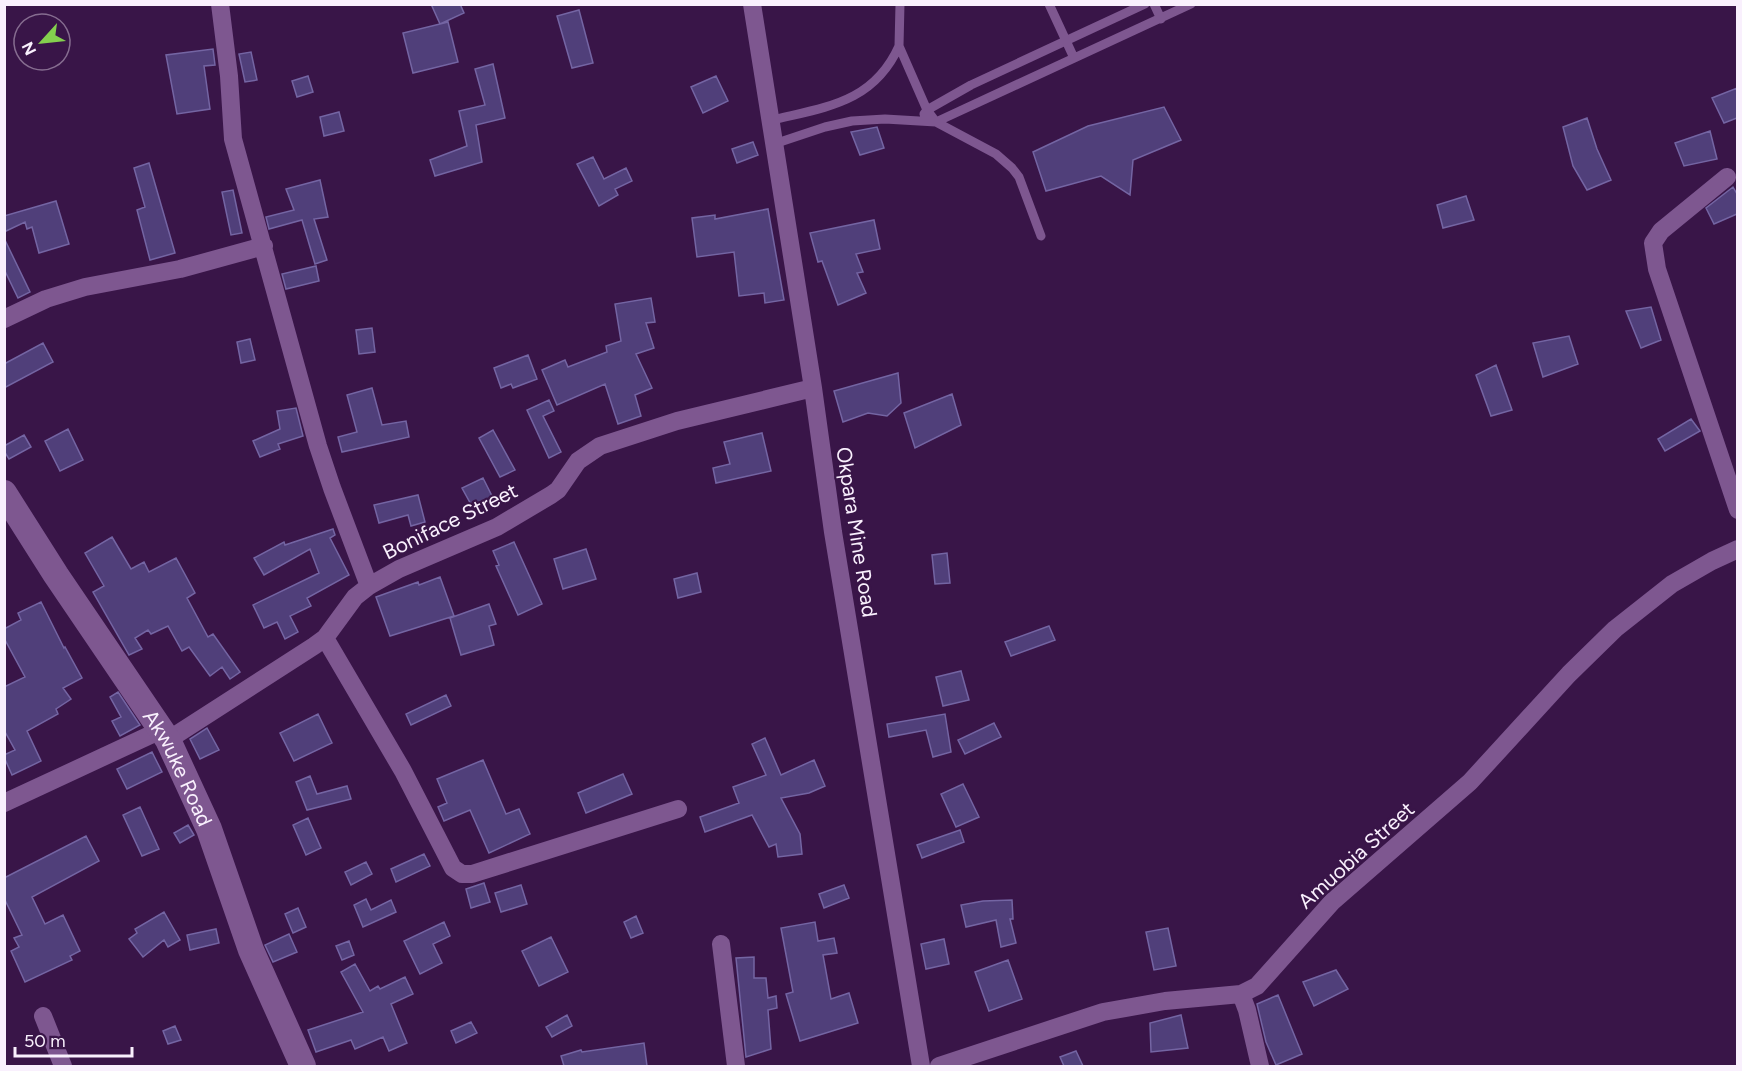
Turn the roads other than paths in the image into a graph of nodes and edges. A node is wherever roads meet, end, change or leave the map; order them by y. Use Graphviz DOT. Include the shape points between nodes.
graph roads {
  1 [pos="220,4"];
  2 [pos="752,4"];
  3 [pos="900,4"];
  4 [pos="1048,4"];
  5 [pos="1145,4"];
  6 [pos="1154,4"];
  7 [pos="1191,4"];
  8 [pos="1161,19"];
  9 [pos="1066,41"];
  10 [pos="899,46"];
  11 [pos="1074,58"];
  12 [pos="927,110"];
  13 [pos="769,121"];
  14 [pos="918,121"];
  15 [pos="936,122"];
  16 [pos="774,144"];
  17 [pos="1727,177"];
  18 [pos="1041,236"];
  19 [pos="264,246"];
  20 [pos="4,319"];
  21 [pos="813,388"];
  22 [pos="4,493"];
  23 [pos="1737,510"];
  24 [pos="1737,549"];
  25 [pos="369,586"];
  26 [pos="325,638"];
  27 [pos="164,735"];
  28 [pos="4,803"];
  29 [pos="678,809"];
  30 [pos="722,944"];
  31 [pos="1241,994"];
  32 [pos="44,1016"];
  33 [pos="63,1066"];
  34 [pos="303,1066"];
  35 [pos="736,1066"];
  36 [pos="921,1066"];
  37 [pos="939,1066"];
  38 [pos="1260,1066"];
  1 -- 19 [label="street" via="233,139"];
  2 -- 13 [label="street, Okpara Mine Road"];
  3 -- 10 [label="lane"];
  4 -- 9 [label="lane"];
  5 -- 9 [label="lane"];
  6 -- 8 [label="lane"];
  7 -- 8 [label="lane"];
  8 -- 11 [label="lane"];
  9 -- 11 [label="lane"];
  9 -- 12 [label="lane"];
  10 -- 12 [label="lane"];
  10 -- 13 [label="lane" via="893,60 864,91 830,106"];
  11 -- 15 [label="lane"];
  12 -- 14 [label="lane"];
  12 -- 15 [label="lane"];
  13 -- 16 [label="street, Okpara Mine Road"];
  14 -- 15 [label="lane"];
  14 -- 16 [label="lane" via="852,121"];
  15 -- 18 [label="lane" via="996,154 1012,168"];
  16 -- 21 [label="street, Okpara Mine Road"];
  17 -- 23 [label="street" via="1661,231 1653,243 1657,269"];
  19 -- 20 [label="street" via="180,269 85,287 46,299"];
  19 -- 25 [label="street" via="322,456"];
  21 -- 25 [label="street, Boniface Street" via="677,422 600,447 578,461 558,490 498,527"];
  21 -- 36 [label="street, Okpara Mine Road"];
  22 -- 27 [label="main road, Akwuke Road"];
  24 -- 31 [label="street, Amuobia Street" via="1672,585 1615,629 1470,782 1332,902 1257,986"];
  25 -- 26 [label="street, Boniface Street" via="355,597"];
  26 -- 27 [label="street, Boniface Street" via="253,687"];
  26 -- 29 [label="street" via="403,771 453,868 462,874"];
  27 -- 28 [label="street, Boniface Street"];
  27 -- 34 [label="main road, Akwuke Road" via="209,829 251,950"];
  30 -- 35 [label="street"];
  31 -- 37 [label="street" via="1103,1012"];
  31 -- 38 [label="street"];
  32 -- 33 [label="street"];
}
